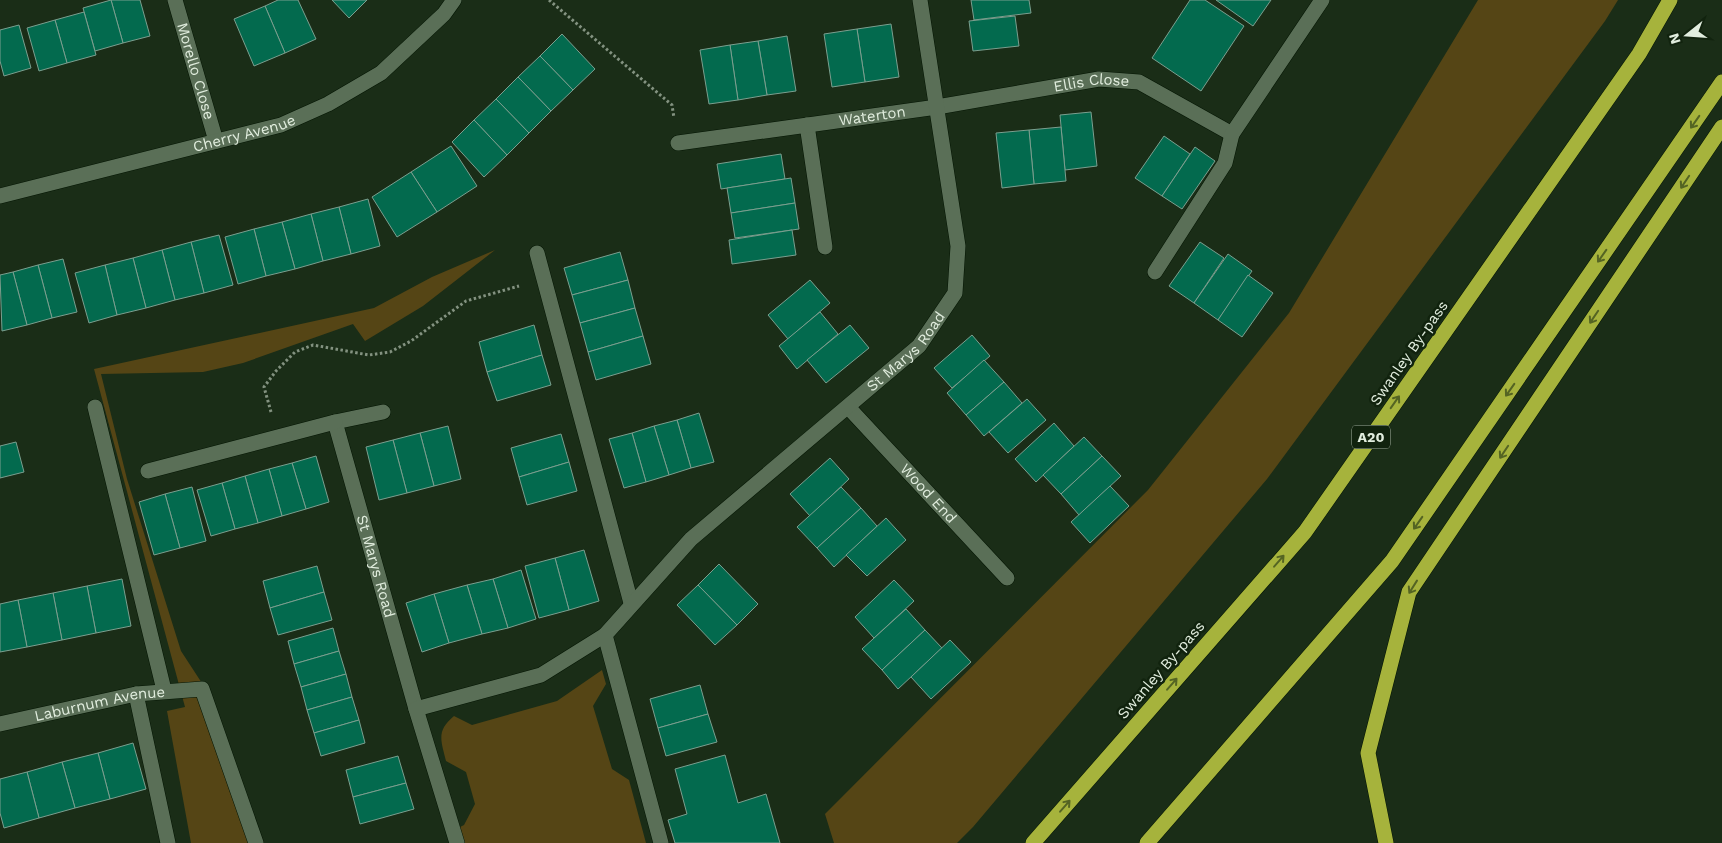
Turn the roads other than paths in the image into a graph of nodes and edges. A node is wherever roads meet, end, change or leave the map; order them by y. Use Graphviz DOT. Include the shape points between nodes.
graph roads {
  1 [pos="175,0"];
  2 [pos="454,0"];
  3 [pos="920,0"];
  4 [pos="1322,0"];
  5 [pos="1670,0"];
  6 [pos="1722,82"];
  7 [pos="937,107"];
  8 [pos="807,125"];
  9 [pos="1722,127"];
  10 [pos="1232,134"];
  11 [pos="216,141"];
  12 [pos="678,143"];
  13 [pos="0,196"];
  14 [pos="825,247"];
  15 [pos="537,253"];
  16 [pos="1155,272"];
  17 [pos="95,407"];
  18 [pos="848,407"];
  19 [pos="383,412"];
  20 [pos="335,422"];
  21 [pos="148,471"];
  22 [pos="1007,578"];
  23 [pos="632,603"];
  24 [pos="605,635"];
  25 [pos="164,690"];
  26 [pos="136,694"];
  27 [pos="416,709"];
  28 [pos="0,724"];
  29 [pos="168,843"];
  30 [pos="256,843"];
  31 [pos="457,843"];
  32 [pos="661,843"];
  33 [pos="1033,843"];
  34 [pos="1147,843"];
  35 [pos="1386,843"];
  1 -- 11 [label="street, Morello Close"];
  2 -- 11 [label="street, Cherry Avenue" via="444,14 381,73 328,104 281,125"];
  3 -- 7 [label="street, St Marys Road"];
  4 -- 10 [label="street"];
  33 -- 5 [label="highway, Swanley By-pass / A20, one-way" via="1304,532 1639,54"];
  6 -- 34 [label="highway, one-way" via="1392,561"];
  7 -- 8 [label="street, Waterton"];
  7 -- 10 [label="street, Ellis Close" via="1098,79 1139,82"];
  7 -- 18 [label="street, St Marys Road" via="958,246 955,293 919,346"];
  8 -- 12 [label="street, Waterton"];
  8 -- 14 [label="street"];
  9 -- 35 [label="highway, one-way" via="1409,592 1368,753"];
  10 -- 16 [label="street" via="1225,162"];
  11 -- 13 [label="street, Cherry Avenue"];
  15 -- 23 [label="street"];
  17 -- 25 [label="street"];
  18 -- 22 [label="street, Wood End"];
  18 -- 23 [label="street, St Marys Road" via="692,539"];
  19 -- 20 [label="street"];
  20 -- 21 [label="street"];
  20 -- 27 [label="street, St Marys Road"];
  23 -- 24 [label="street, St Marys Road"];
  24 -- 27 [label="street, St Marys Road" via="541,675"];
  24 -- 32 [label="street"];
  25 -- 26 [label="street, Laburnum Avenue"];
  25 -- 30 [label="street, Laburnum Avenue" via="202,689"];
  26 -- 28 [label="street, Laburnum Avenue"];
  26 -- 29 [label="street"];
  27 -- 31 [label="street, St Marys Road"];
}
